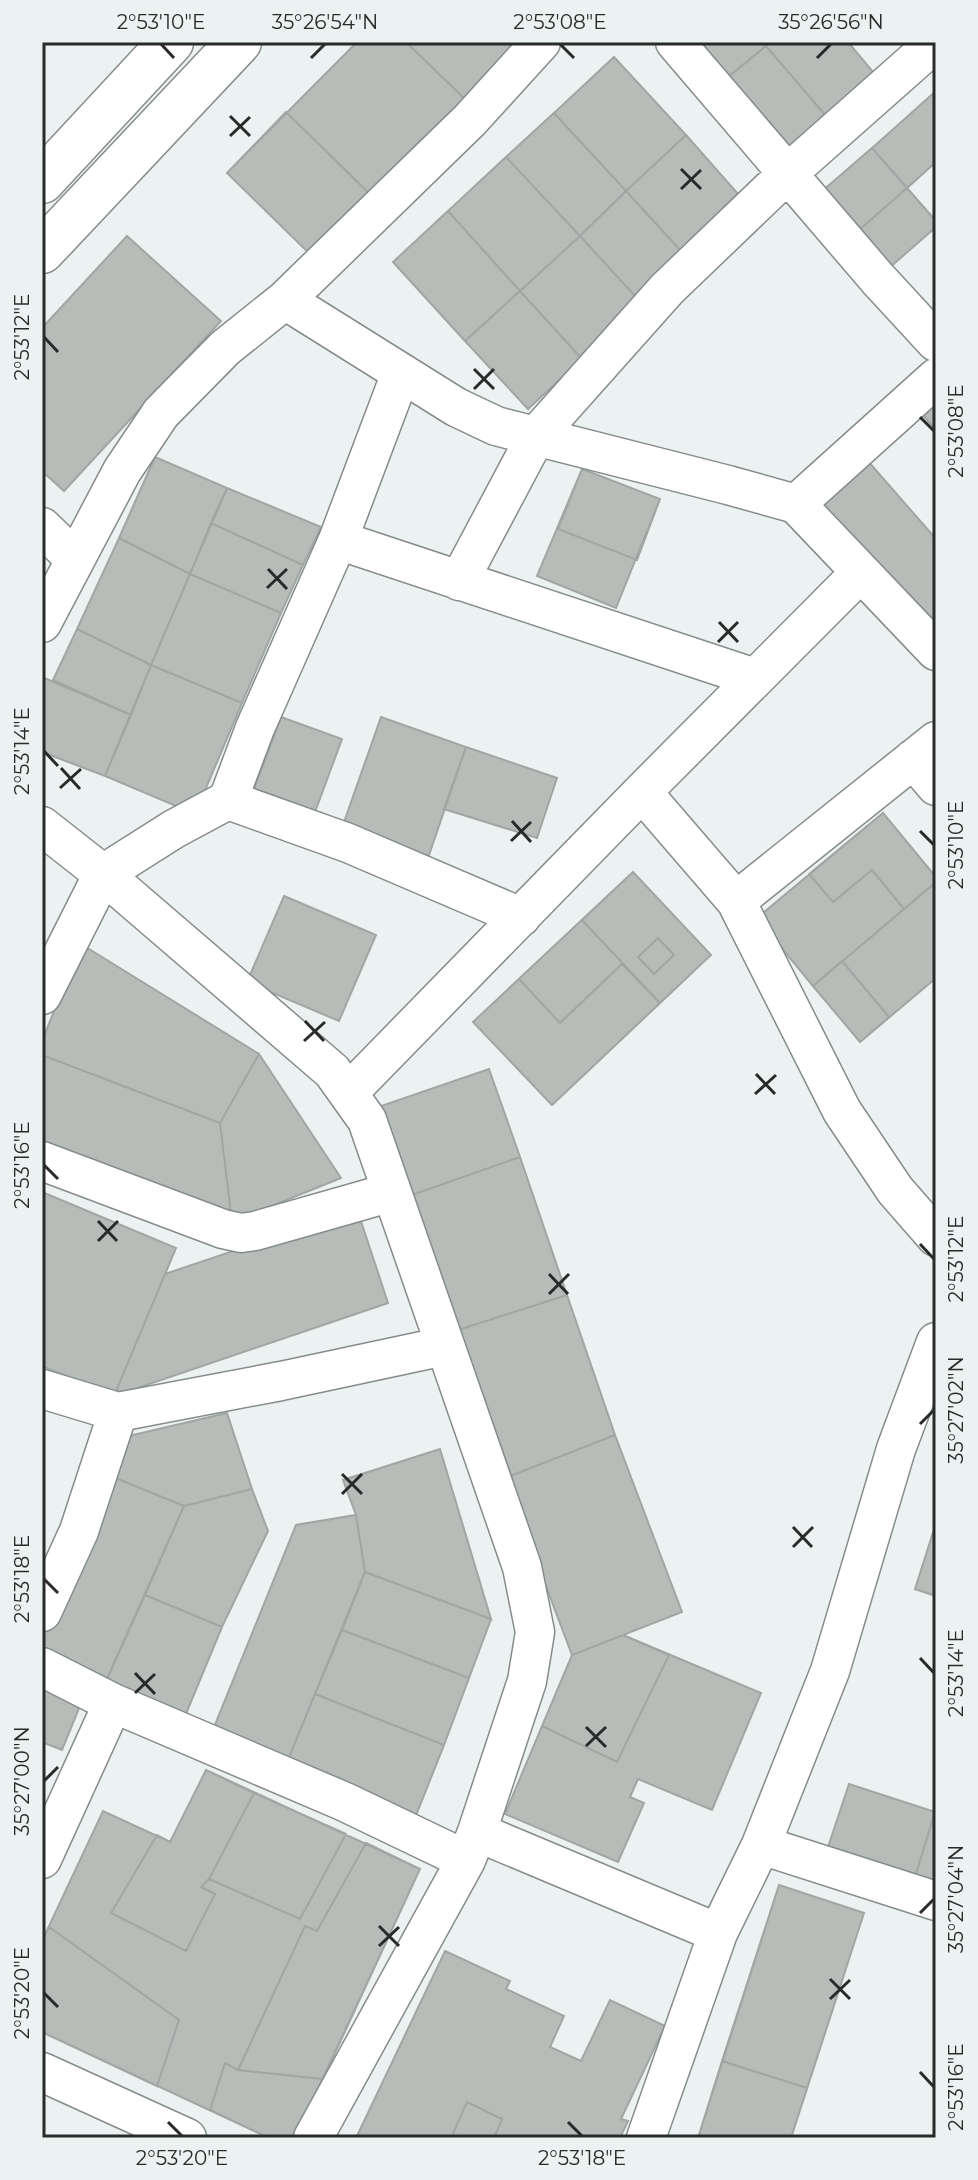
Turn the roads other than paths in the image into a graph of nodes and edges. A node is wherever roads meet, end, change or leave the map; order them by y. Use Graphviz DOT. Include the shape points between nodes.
graph roads {
  1 [pos="171,42"];
  2 [pos="239,42"];
  3 [pos="541,42"];
  4 [pos="675,42"];
  5 [pos="936,42"];
  6 [pos="788,173"];
  7 [pos="42,181"];
  8 [pos="42,251"];
  9 [pos="285,300"];
  10 [pos="936,342"];
  11 [pos="401,373"];
  12 [pos="936,378"];
  13 [pos="536,436"];
  14 [pos="796,504"];
  15 [pos="42,527"];
  16 [pos="338,540"];
  17 [pos="75,559"];
  18 [pos="860,573"];
  19 [pos="459,581"];
  20 [pos="42,623"];
  21 [pos="936,651"];
  22 [pos="755,678"];
  23 [pos="928,762"];
  24 [pos="642,792"];
  25 [pos="228,800"];
  26 [pos="42,826"];
  27 [pos="103,874"];
  28 [pos="736,901"];
  29 [pos="521,917"];
  30 [pos="42,995"];
  31 [pos="348,1093"];
  32 [pos="42,1161"];
  33 [pos="392,1192"];
  34 [pos="936,1237"];
  35 [pos="936,1342"];
  36 [pos="445,1346"];
  37 [pos="42,1389"];
  38 [pos="118,1412"];
  39 [pos="42,1612"];
  40 [pos="42,1667"];
  41 [pos="113,1703"];
  42 [pos="761,1845"];
  43 [pos="471,1846"];
  44 [pos="42,1859"];
  45 [pos="936,1901"];
  46 [pos="718,1933"];
  47 [pos="42,2072"];
  48 [pos="187,2138"];
  49 [pos="313,2138"];
  50 [pos="646,2138"];
  1 -- 7 [label="main road"];
  2 -- 8 [label="main road"];
  3 -- 9 [label="street" via="470,120"];
  4 -- 6 [label="street"];
  5 -- 6 [label="street"];
  6 -- 10 [label="street"];
  6 -- 13 [label="street" via="667,289"];
  9 -- 11 [label="street"];
  9 -- 17 [label="street" via="225,348 161,413 122,471"];
  11 -- 13 [label="street" via="496,426"];
  11 -- 16 [label="street"];
  12 -- 14 [label="street"];
  13 -- 14 [label="street"];
  13 -- 19 [label="street"];
  14 -- 18 [label="street"];
  15 -- 17 [label="street"];
  16 -- 19 [label="street"];
  16 -- 25 [label="street"];
  17 -- 20 [label="street"];
  18 -- 21 [label="street"];
  18 -- 22 [label="street"];
  19 -- 22 [label="street"];
  22 -- 24 [label="street"];
  23 -- 28 [label="street"];
  24 -- 28 [label="street"];
  24 -- 29 [label="street"];
  25 -- 27 [label="street"];
  25 -- 29 [label="street" via="348,843"];
  26 -- 27 [label="street"];
  27 -- 30 [label="street"];
  27 -- 31 [label="street" via="332,1071"];
  28 -- 34 [label="street" via="842,1111 895,1190"];
  29 -- 31 [label="street"];
  31 -- 33 [label="street" via="367,1120"];
  32 -- 33 [label="street" via="241,1233"];
  33 -- 36 [label="street"];
  35 -- 42 [label="street" via="896,1449 830,1671"];
  36 -- 38 [label="street"];
  36 -- 43 [label="street" via="522,1567 535,1632 527,1681"];
  37 -- 38 [label="street"];
  38 -- 39 [label="street" via="79,1531"];
  40 -- 41 [label="street"];
  41 -- 43 [label="street" via="345,1802"];
  41 -- 44 [label="street"];
  42 -- 45 [label="street"];
  42 -- 46 [label="street"];
  43 -- 46 [label="street"];
  43 -- 49 [label="street"];
  46 -- 50 [label="street"];
  47 -- 48 [label="street"];
}
